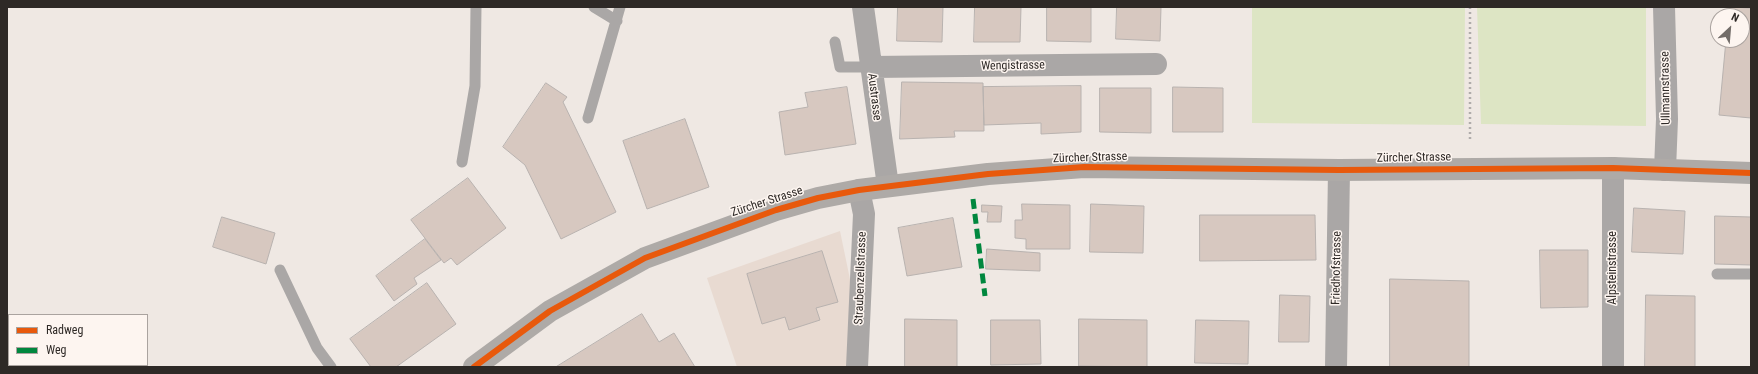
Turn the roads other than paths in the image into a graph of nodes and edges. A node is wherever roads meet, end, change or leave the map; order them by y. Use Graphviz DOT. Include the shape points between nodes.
graph roads {
  1 [pos="476,7"];
  2 [pos="594,7"];
  3 [pos="620,7"];
  4 [pos="863,7"];
  5 [pos="1664,7"];
  6 [pos="617,21"];
  7 [pos="836,42"];
  8 [pos="1156,64"];
  9 [pos="871,67"];
  10 [pos="588,118"];
  11 [pos="462,162"];
  12 [pos="1613,168"];
  13 [pos="1339,170"];
  14 [pos="1665,170"];
  15 [pos="1751,173"];
  16 [pos="888,186"];
  17 [pos="859,190"];
  18 [pos="280,270"];
  19 [pos="1717,274"];
  20 [pos="1751,274"];
  21 [pos="331,367"];
  22 [pos="474,367"];
  23 [pos="857,367"];
  24 [pos="1336,367"];
  25 [pos="1613,367"];
  1 -- 11 [label="lane" via="475,86"];
  2 -- 6 [label="lane"];
  3 -- 6 [label="lane"];
  4 -- 9 [label="street, Austrasse"];
  5 -- 14 [label="street, Ullmannstrasse" via="1667,119"];
  6 -- 10 [label="lane"];
  7 -- 9 [label="lane" via="840,67"];
  8 -- 9 [label="street, Wengistrasse"];
  9 -- 16 [label="street, Austrasse"];
  12 -- 13 [label="main road, Zürcher Strasse"];
  12 -- 14 [label="main road, Zürcher Strasse"];
  12 -- 25 [label="street, Alpsteinstrasse"];
  13 -- 16 [label="main road, Zürcher Strasse" via="1084,167 988,174"];
  13 -- 24 [label="street, Friedhofstrasse"];
  14 -- 15 [label="main road, Zürcher Strasse"];
  16 -- 17 [label="main road, Zürcher Strasse"];
  17 -- 22 [label="main road, Zürcher Strasse" via="776,210 645,258 550,311"];
  17 -- 23 [label="street, Straubenzellstrasse" via="864,214"];
  18 -- 21 [label="lane" via="317,348"];
  19 -- 20 [label="lane"];
}
